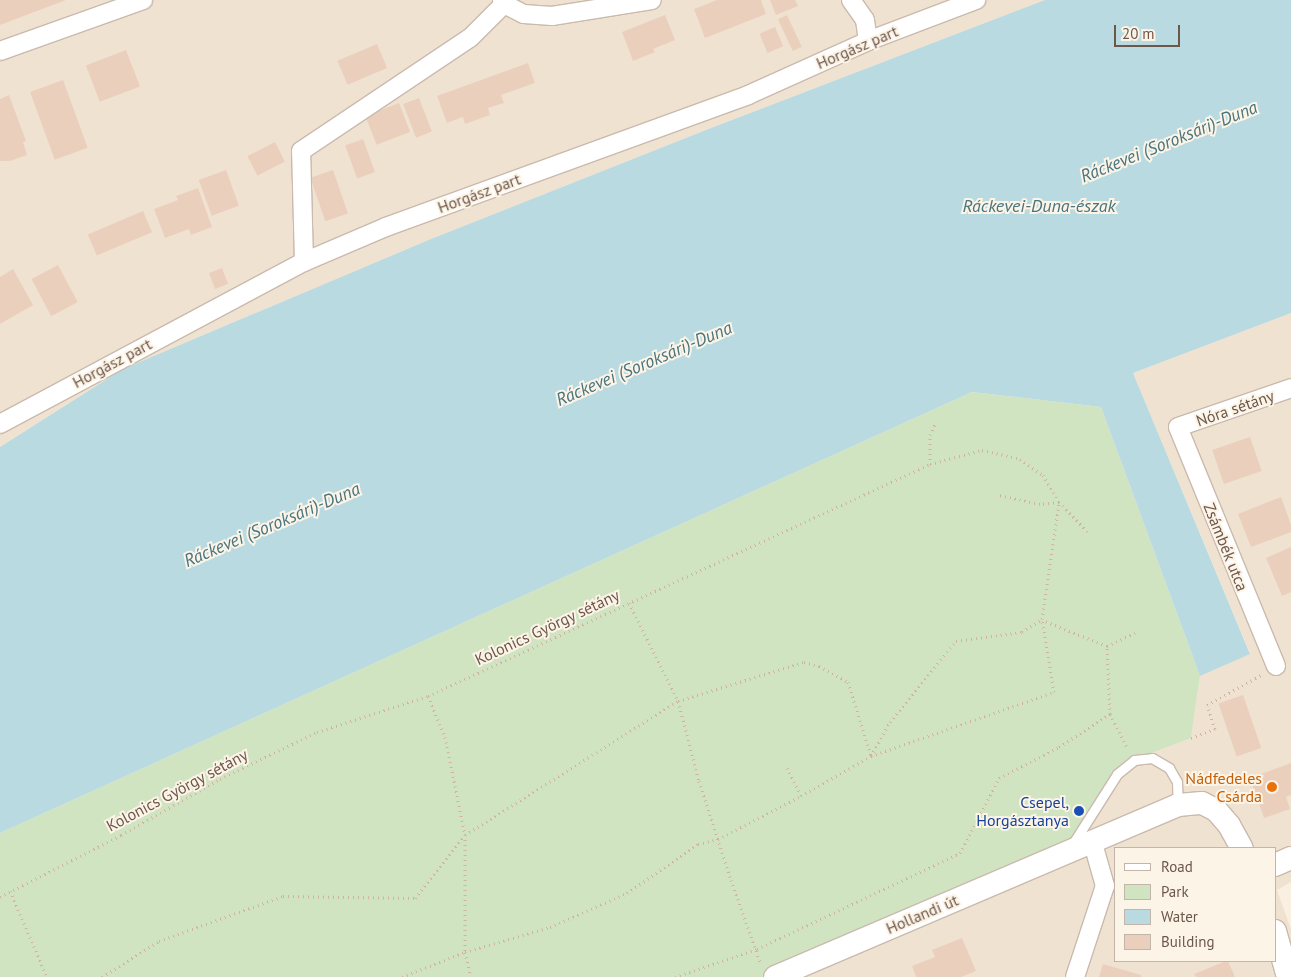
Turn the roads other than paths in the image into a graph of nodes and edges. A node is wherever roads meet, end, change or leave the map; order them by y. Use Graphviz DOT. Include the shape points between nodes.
graph roads {
  1 [pos="142,0"];
  2 [pos="652,0"];
  3 [pos="851,0"];
  4 [pos="976,0"];
  5 [pos="503,2"];
  6 [pos="868,40"];
  7 [pos="0,51"];
  8 [pos="304,262"];
  9 [pos="1291,388"];
  10 [pos="0,424"];
  11 [pos="1178,427"];
  12 [pos="1276,666"];
  13 [pos="1178,805"];
  14 [pos="1092,840"];
  15 [pos="1241,847"];
  16 [pos="1068,851"];
  17 [pos="1291,858"];
  18 [pos="1276,865"];
  19 [pos="1276,935"];
  20 [pos="769,973"];
  21 [pos="1075,977"];
  22 [pos="1288,977"];
  1 -- 7 [label="street"];
  2 -- 5 [label="street" via="552,16 524,14"];
  3 -- 6 [label="street" via="865,20"];
  4 -- 6 [label="street, Horgász part"];
  5 -- 8 [label="street" via="470,38 301,151"];
  6 -- 8 [label="street, Horgász part" via="748,95 386,227"];
  8 -- 10 [label="street, Horgász part"];
  9 -- 11 [label="street, Nóra sétány"];
  11 -- 12 [label="street, Zsámbék utca"];
  13 -- 14 [label="street, Hollandi út"];
  13 -- 15 [label="street, Hollandi út" via="1202,803 1216,810"];
  13 -- 16 [label="lane" via="1177,782 1169,768 1152,758 1134,760 1117,774"];
  14 -- 16 [label="street, Hollandi út"];
  14 -- 21 [label="street" via="1106,886"];
  16 -- 20 [label="street, Hollandi út"];
  17 -- 18 [label="street"];
  19 -- 22 [label="street"];
}
